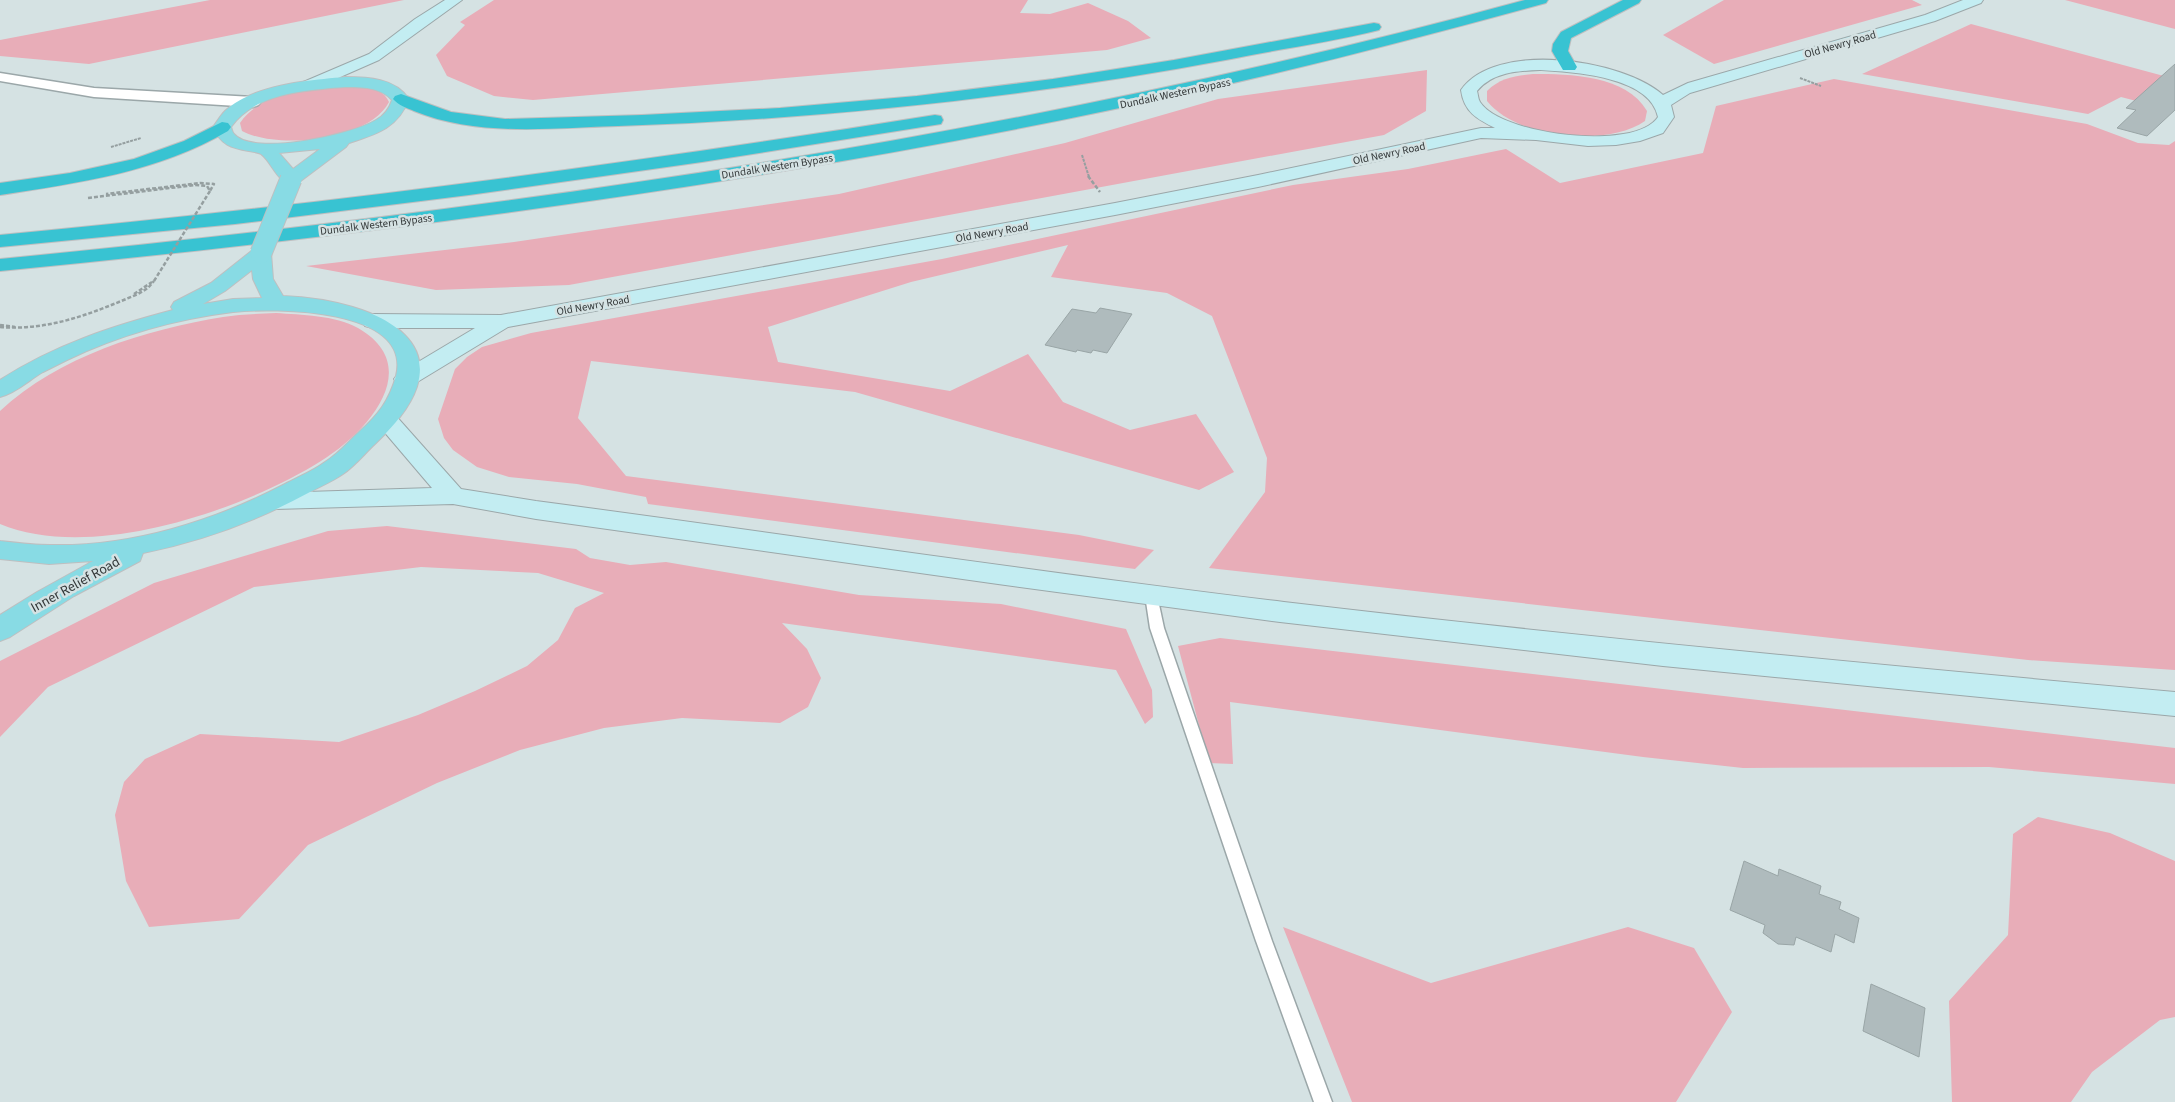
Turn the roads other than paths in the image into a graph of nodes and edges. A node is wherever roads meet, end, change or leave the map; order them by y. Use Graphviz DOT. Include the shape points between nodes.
graph roads {
  1 [pos="455,0"];
  2 [pos="1541,0"];
  3 [pos="1634,0"];
  4 [pos="1976,0"];
  5 [pos="1392,23"];
  6 [pos="1374,27"];
  7 [pos="374,57"];
  8 [pos="1569,67"];
  9 [pos="0,77"];
  10 [pos="1615,77"];
  11 [pos="1702,82"];
  12 [pos="374,84"];
  13 [pos="307,86"];
  14 [pos="401,99"];
  15 [pos="253,102"];
  16 [pos="1663,104"];
  17 [pos="1005,108"];
  18 [pos="947,118"];
  19 [pos="1482,124"];
  20 [pos="222,127"];
  21 [pos="348,137"];
  22 [pos="265,148"];
  23 [pos="291,179"];
  24 [pos="0,189"];
  25 [pos="0,242"];
  26 [pos="260,253"];
  27 [pos="0,265"];
  28 [pos="276,304"];
  29 [pos="158,320"];
  30 [pos="373,321"];
  31 [pos="501,322"];
  32 [pos="406,379"];
  33 [pos="0,390"];
  34 [pos="387,421"];
  35 [pos="452,496"];
  36 [pos="275,502"];
  37 [pos="152,543"];
  38 [pos="0,550"];
  39 [pos="1150,595"];
  40 [pos="0,630"];
  41 [pos="2175,704"];
  42 [pos="1323,1102"];
  1 -- 7 [label="main road"];
  2 -- 27 [label="highway, Dundalk Western Bypass" via="1397,40 1133,102 754,171 438,216"];
  3 -- 8 [label="highway" via="1566,35 1559,43 1559,51"];
  4 -- 11 [label="main road, Old Newry Road" via="1930,18 1730,77"];
  5 -- 6 [label="highway"];
  6 -- 14 [label="highway" via="1052,84 876,104 722,116 505,124 437,115"];
  6 -- 17 [label="highway, Dundalk Western Bypass" via="1182,72"];
  7 -- 12 [label="main road" via="371,76"];
  7 -- 13 [label="main road"];
  8 -- 10 [label="main road"];
  8 -- 19 [label="main road" via="1513,67 1491,72 1476,80 1469,90"];
  9 -- 15 [label="street" via="116,94"];
  10 -- 11 [label="main road, Old Newry Road"];
  10 -- 16 [label="main road" via="1648,91"];
  11 -- 16 [label="main road, Old Newry Road" via="1667,98"];
  12 -- 13 [label="main road" via="345,82"];
  12 -- 14 [label="main road" via="395,91"];
  13 -- 15 [label="main road"];
  14 -- 21 [label="main road" via="389,118"];
  15 -- 20 [label="main road" via="236,111"];
  16 -- 19 [label="main road, Old Newry Road" via="1666,117 1657,129 1637,138 1607,142 1536,135"];
  18 -- 25 [label="highway, Dundalk Western Bypass" via="788,145 450,193"];
  19 -- 31 [label="main road, Old Newry Road" via="1258,181"];
  20 -- 22 [label="main road" via="226,137 232,141"];
  20 -- 24 [label="highway" via="186,147 150,159 108,170"];
  21 -- 22 [label="main road" via="302,147"];
  21 -- 23 [label="main road"];
  22 -- 23 [label="main road"];
  23 -- 26 [label="main road, bridge"];
  26 -- 28 [label="main road" via="263,278"];
  26 -- 29 [label="main road" via="218,287"];
  28 -- 29 [label="main road" via="233,306"];
  28 -- 30 [label="main road" via="304,303 353,311"];
  29 -- 33 [label="main road" via="97,339 53,359"];
  30 -- 31 [label="main road, Old Newry Road"];
  30 -- 32 [label="main road" via="388,328 402,343 409,365"];
  31 -- 32 [label="main road, Old Newry Road"];
  32 -- 34 [label="main road" via="402,397"];
  34 -- 35 [label="main road"];
  34 -- 36 [label="main road" via="335,467"];
  35 -- 36 [label="main road"];
  35 -- 39 [label="main road"];
  36 -- 37 [label="main road" via="207,528"];
  37 -- 38 [label="main road" via="65,555"];
  37 -- 40 [label="main road, Inner Relief Road" via="82,578"];
  39 -- 41 [label="main road" via="1760,666"];
  39 -- 42 [label="lane" via="1157,628"];
}
